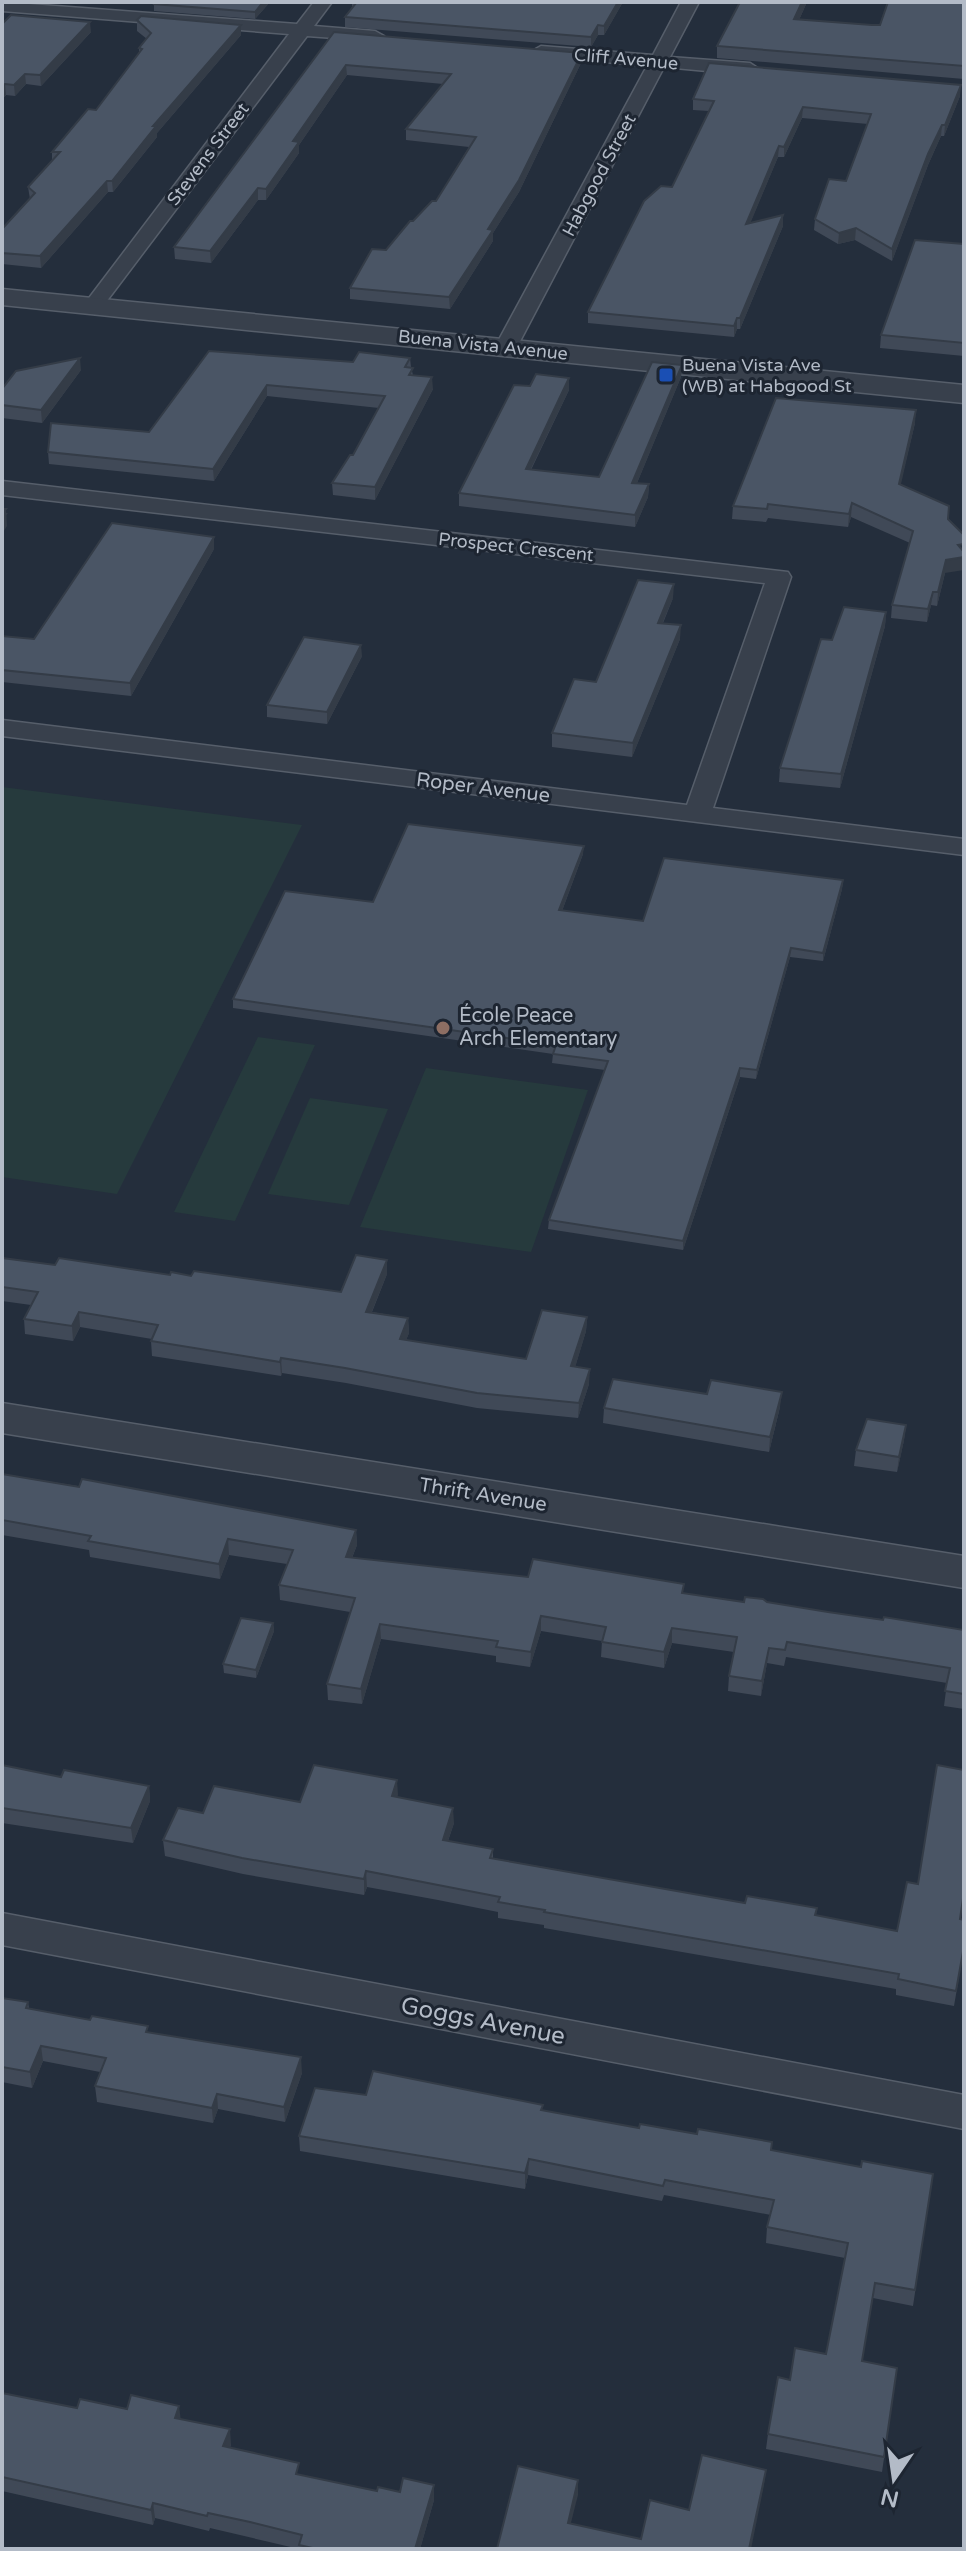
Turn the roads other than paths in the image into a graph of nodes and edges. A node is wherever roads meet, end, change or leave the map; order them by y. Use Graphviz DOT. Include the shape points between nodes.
graph roads {
  1 [pos="323,2"];
  2 [pos="690,2"];
  3 [pos="2,6"];
  4 [pos="302,30"];
  5 [pos="388,38"];
  6 [pos="515,49"];
  7 [pos="660,62"];
  8 [pos="776,71"];
  9 [pos="2,297"];
  10 [pos="93,306"];
  11 [pos="506,347"];
  12 [pos="964,394"];
  13 [pos="2,488"];
  14 [pos="2,728"];
  15 [pos="697,815"];
  16 [pos="964,847"];
  17 [pos="2,1418"];
  18 [pos="964,1572"];
  19 [pos="2,1929"];
  20 [pos="964,2112"];
  1 -- 4 [label="street, Stevens Street"];
  2 -- 7 [label="street, Habgood Street"];
  3 -- 4 [label="street"];
  4 -- 5 [label="street"];
  4 -- 10 [label="street, Stevens Street"];
  6 -- 7 [label="street, Cliff Avenue"];
  7 -- 8 [label="street, Cliff Avenue"];
  7 -- 11 [label="street, Habgood Street"];
  9 -- 10 [label="street, Buena Vista Avenue"];
  10 -- 11 [label="street, Buena Vista Avenue"];
  11 -- 12 [label="street, Buena Vista Avenue"];
  13 -- 15 [label="street, Prospect Crescent" via="779,577"];
  14 -- 15 [label="street, Roper Avenue"];
  15 -- 16 [label="street, Roper Avenue"];
  17 -- 18 [label="street, Thrift Avenue"];
  19 -- 20 [label="street, Goggs Avenue"];
}
